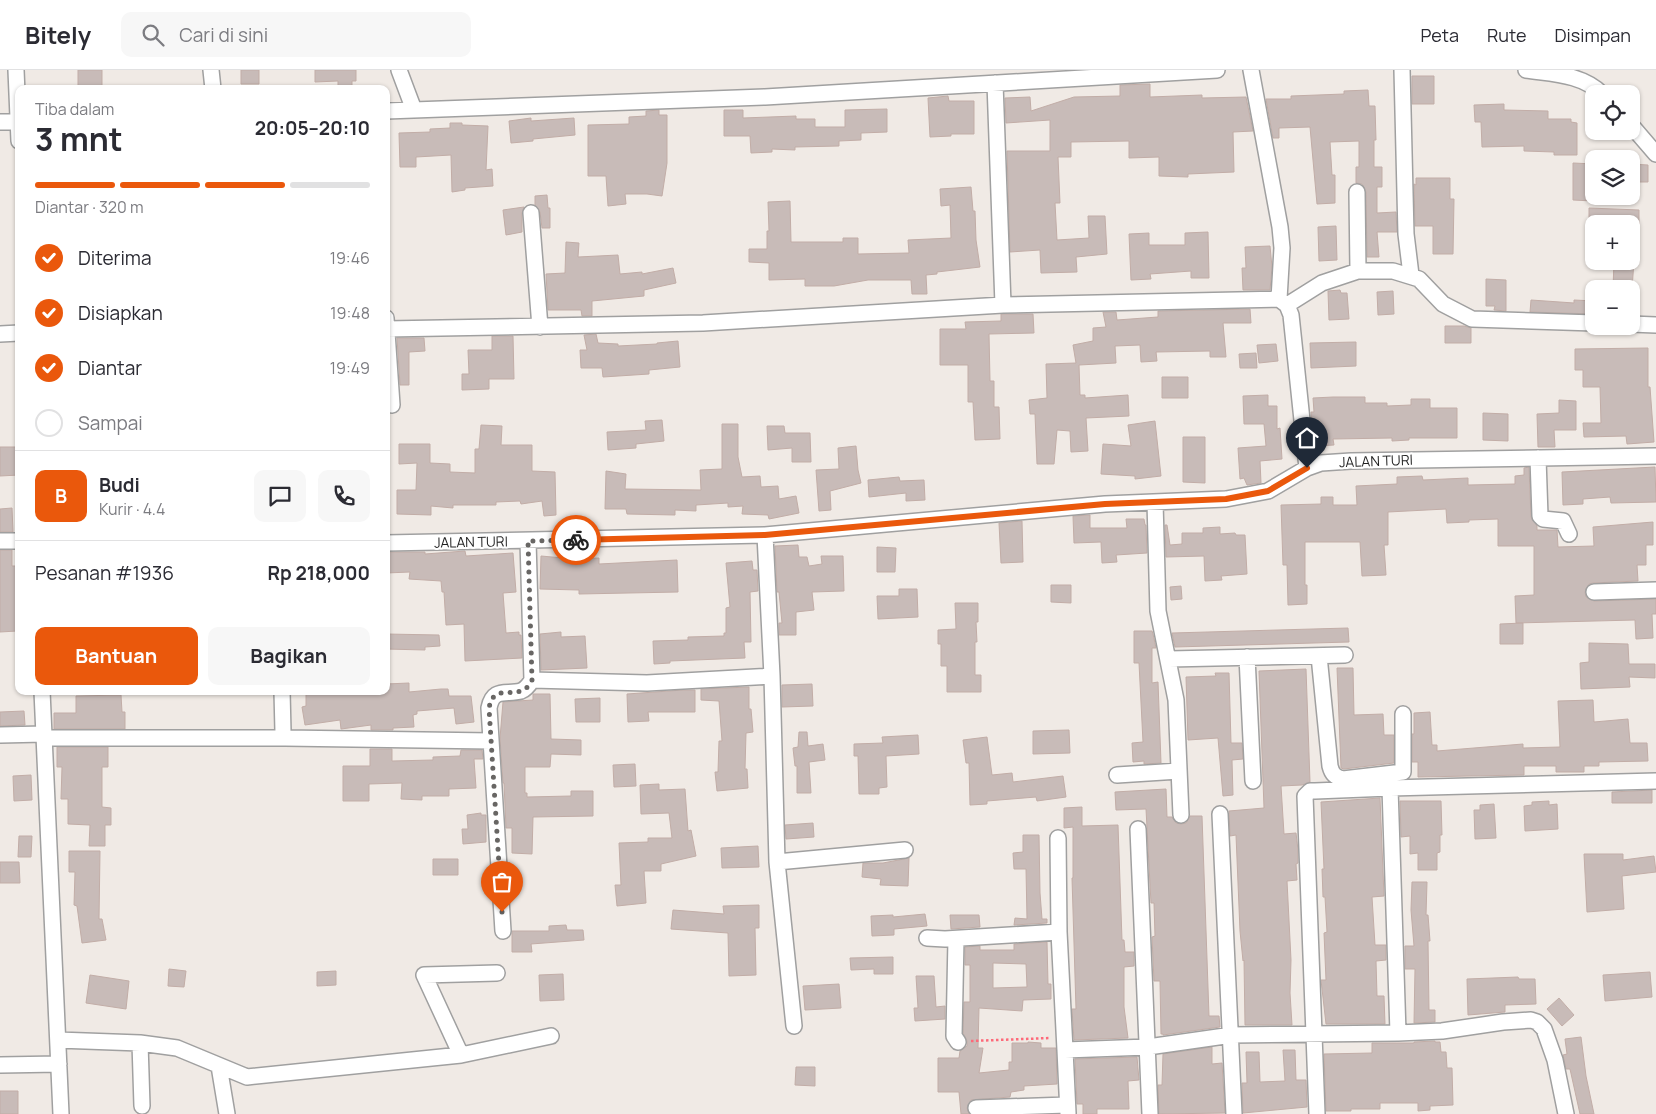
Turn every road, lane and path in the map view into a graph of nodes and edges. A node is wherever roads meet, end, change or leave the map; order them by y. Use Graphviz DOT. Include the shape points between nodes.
graph roads {
  1 [pos="16,70"];
  2 [pos="212,70"];
  3 [pos="399,70"];
  4 [pos="1217,70"];
  5 [pos="1252,70"];
  6 [pos="1402,70"];
  7 [pos="1526,70"];
  8 [pos="995,83"];
  9 [pos="17,85"];
  10 [pos="213,85"];
  11 [pos="1588,85"];
  12 [pos="414,110"];
  13 [pos="390,111"];
  14 [pos="0,122"];
  15 [pos="15,122"];
  16 [pos="1640,135"];
  17 [pos="1656,154"];
  18 [pos="1357,192"];
  19 [pos="531,213"];
  20 [pos="1358,271"];
  21 [pos="1411,275"];
  22 [pos="1283,302"];
  23 [pos="1003,305"];
  24 [pos="1585,323"];
  25 [pos="1640,324"];
  26 [pos="1656,325"];
  27 [pos="540,327"];
  28 [pos="390,329"];
  29 [pos="15,333"];
  30 [pos="0,334"];
  31 [pos="390,380"];
  32 [pos="392,405"];
  33 [pos="1656,456"];
  34 [pos="1538,458"];
  35 [pos="1307,468"];
  36 [pos="1155,502"];
  37 [pos="1569,534"];
  38 [pos="765,535"];
  39 [pos="0,541"];
  40 [pos="15,541"];
  41 [pos="528,541"];
  42 [pos="390,543"];
  43 [pos="1656,590"];
  44 [pos="1594,592"];
  45 [pos="1345,655"];
  46 [pos="1319,656"];
  47 [pos="1247,658"];
  48 [pos="1169,659"];
  49 [pos="772,676"];
  50 [pos="532,680"];
  51 [pos="42,695"];
  52 [pos="282,695"];
  53 [pos="1403,714"];
  54 [pos="0,735"];
  55 [pos="44,736"];
  56 [pos="285,738"];
  57 [pos="491,741"];
  58 [pos="1179,771"];
  59 [pos="1117,774"];
  60 [pos="1404,780"];
  61 [pos="1253,781"];
  62 [pos="1656,781"];
  63 [pos="1390,788"];
  64 [pos="1220,814"];
  65 [pos="1181,815"];
  66 [pos="1138,829"];
  67 [pos="1058,838"];
  68 [pos="905,850"];
  69 [pos="777,862"];
  70 [pos="503,931"];
  71 [pos="1059,932"];
  72 [pos="927,938"];
  73 [pos="956,938"];
  74 [pos="497,974"];
  75 [pos="794,1026"];
  76 [pos="1398,1033"];
  77 [pos="1313,1034"];
  78 [pos="1232,1035"];
  79 [pos="551,1036"];
  80 [pos="58,1040"];
  81 [pos="958,1042"];
  82 [pos="140,1043"];
  83 [pos="1065,1044"];
  84 [pos="1148,1047"];
  85 [pos="461,1055"];
  86 [pos="59,1064"];
  87 [pos="0,1065"];
  88 [pos="219,1066"];
  89 [pos="142,1106"];
  90 [pos="976,1108"];
  91 [pos="1067,1109"];
  92 [pos="61,1114"];
  93 [pos="227,1114"];
  94 [pos="1150,1114"];
  95 [pos="1234,1114"];
  96 [pos="1317,1114"];
  97 [pos="1566,1114"];
  1 -- 9 [label="street"];
  2 -- 10 [label="street"];
  3 -- 12 [label="street"];
  4 -- 8 [label="street"];
  5 -- 22 [label="street" via="1280,227"];
  6 -- 21 [label="street" via="1406,234"];
  7 -- 11 [label="street" via="1572,76"];
  8 -- 12 [label="street" via="755,97"];
  8 -- 23 [label="street"];
  12 -- 13 [label="street"];
  14 -- 15 [label="street"];
  16 -- 17 [label="street"];
  18 -- 20 [label="street"];
  19 -- 27 [label="street"];
  20 -- 21 [label="street" via="1393,271"];
  20 -- 22 [label="street" via="1322,283"];
  21 -- 24 [label="street" via="1443,304 1472,319"];
  22 -- 23 [label="street"];
  22 -- 35 [label="street" via="1291,316"];
  23 -- 27 [label="street" via="703,323"];
  25 -- 26 [label="street"];
  27 -- 28 [label="street"];
  29 -- 30 [label="street"];
  31 -- 32 [label="street"];
  33 -- 34 [label="street, JALAN TURI"];
  34 -- 35 [label="street, JALAN TURI" via="1350,461 1321,463"];
  34 -- 37 [label="street" via="1540,516 1563,521"];
  35 -- 36 [label="street, JALAN TURI" via="1268,491 1226,499"];
  36 -- 38 [label="street, JALAN TURI"];
  36 -- 48 [label="street" via="1158,611"];
  38 -- 41 [label="street, JALAN TURI"];
  38 -- 49 [label="street"];
  39 -- 40 [label="street"];
  41 -- 42 [label="street, JALAN TURI"];
  41 -- 50 [label="street"];
  43 -- 44 [label="street"];
  45 -- 46 [label="street"];
  46 -- 47 [label="street"];
  46 -- 60 [label="street" via="1332,773 1343,779"];
  47 -- 48 [label="street"];
  47 -- 61 [label="street"];
  48 -- 58 [label="street" via="1176,700"];
  49 -- 50 [label="street" via="647,683"];
  49 -- 69 [label="street"];
  50 -- 57 [label="street" via="521,691 501,692 490,702"];
  51 -- 55 [label="street"];
  52 -- 56 [label="street"];
  53 -- 60 [label="street"];
  54 -- 55 [label="street"];
  55 -- 56 [label="street"];
  55 -- 80 [label="street"];
  56 -- 57 [label="street"];
  57 -- 70 [label="street"];
  58 -- 59 [label="street"];
  58 -- 65 [label="street"];
  60 -- 62 [label="street"];
  60 -- 63 [label="street"];
  63 -- 76 [label="street"];
  63 -- 77 [label="street" via="1310,791 1305,796"];
  64 -- 78 [label="street"];
  66 -- 84 [label="street"];
  67 -- 71 [label="street"];
  68 -- 69 [label="street"];
  69 -- 75 [label="street"];
  71 -- 73 [label="street"];
  71 -- 83 [label="street"];
  72 -- 73 [label="street"];
  73 -- 81 [label="street" via="954,1036"];
  74 -- 85 [label="street" via="424,975"];
  76 -- 77 [label="street"];
  76 -- 97 [label="street" via="1442,1031 1503,1022 1537,1022 1544,1029 1555,1060"];
  77 -- 78 [label="street"];
  77 -- 96 [label="street"];
  78 -- 84 [label="street"];
  78 -- 95 [label="street"];
  79 -- 85 [label="street"];
  80 -- 82 [label="street"];
  80 -- 86 [label="street"];
  81 -- 83 [label="path"];
  82 -- 88 [label="street" via="177,1048"];
  82 -- 89 [label="street"];
  83 -- 84 [label="street"];
  83 -- 91 [label="street"];
  84 -- 94 [label="street"];
  85 -- 88 [label="street" via="247,1077"];
  86 -- 87 [label="street"];
  86 -- 92 [label="street"];
  88 -- 93 [label="street"];
  90 -- 91 [label="street"];
}
